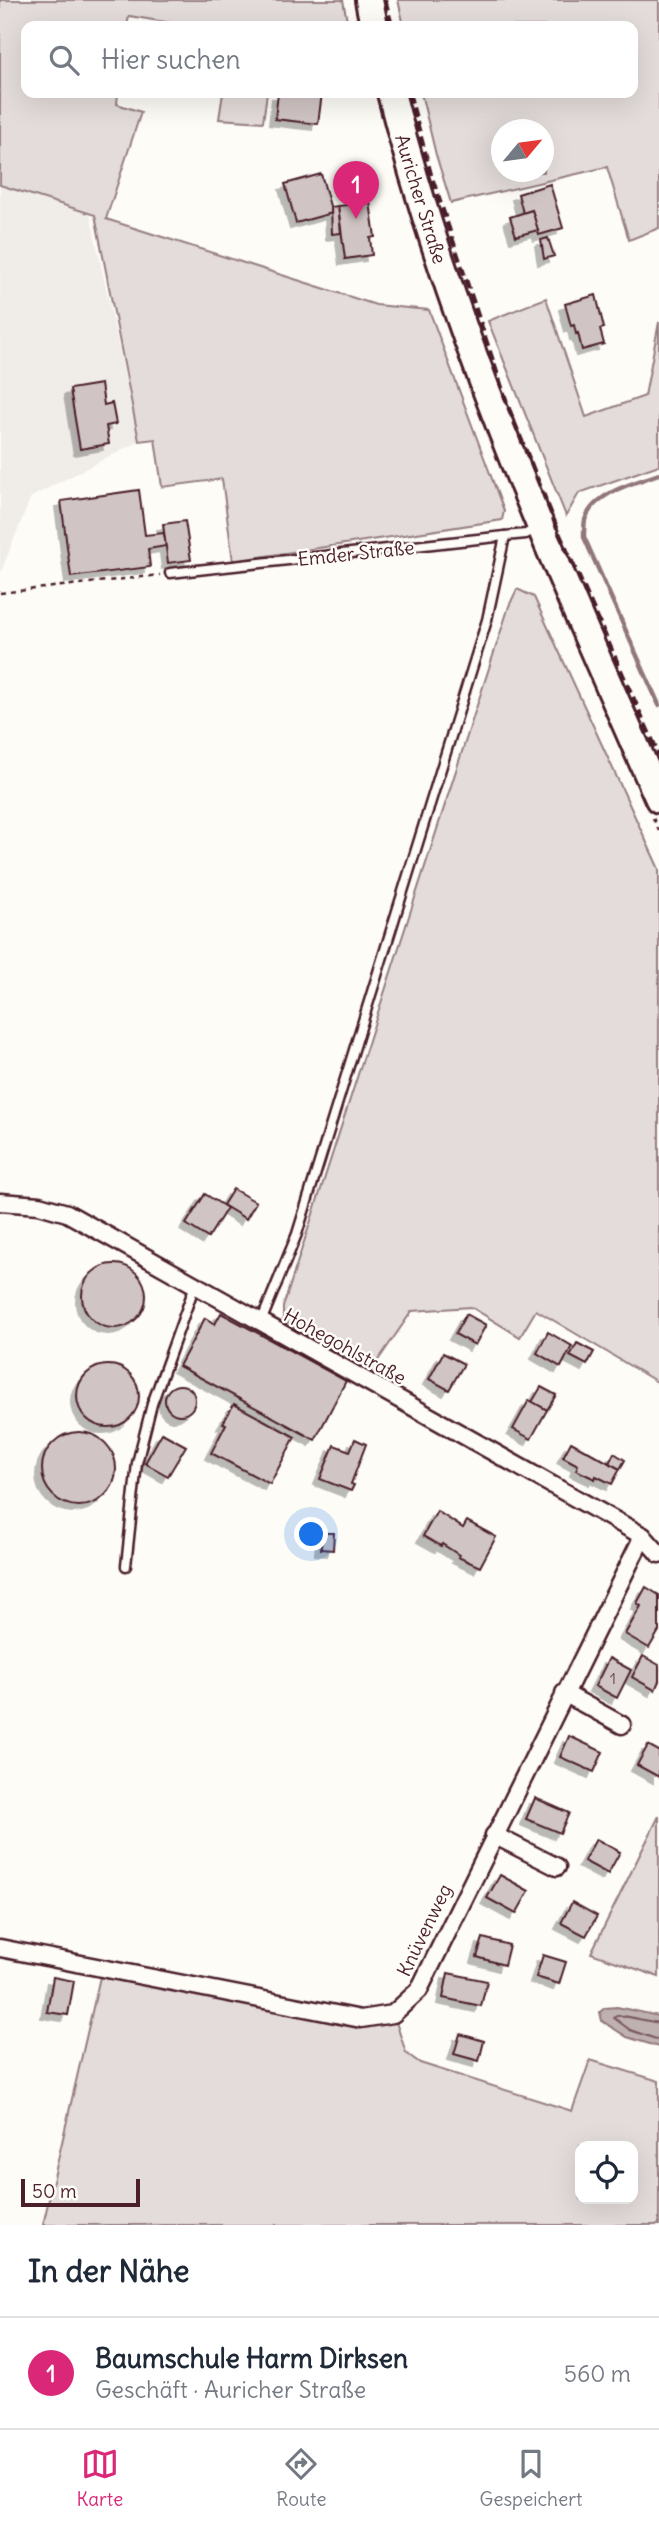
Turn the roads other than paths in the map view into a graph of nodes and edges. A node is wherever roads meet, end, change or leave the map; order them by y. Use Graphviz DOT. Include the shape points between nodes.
graph roads {
  1 [pos="369,0"];
  2 [pos="373,21"];
  3 [pos="392,98"];
  4 [pos="539,527"];
  5 [pos="505,537"];
  6 [pos="170,573"];
  7 [pos="659,799"];
  8 [pos="0,1202"];
  9 [pos="195,1285"];
  10 [pos="260,1323"];
  11 [pos="643,1536"];
  12 [pos="659,1554"];
  13 [pos="126,1566"];
  14 [pos="564,1693"];
  15 [pos="622,1725"];
  16 [pos="494,1835"];
  17 [pos="557,1867"];
  18 [pos="0,1948"];
  1 -- 2 [label="main road"];
  3 -- 4 [label="main road, Auricher Straße" via="454,304"];
  4 -- 5 [label="lane, Emder Straße"];
  4 -- 7 [label="main road"];
  5 -- 6 [label="lane, Emder Straße"];
  5 -- 10 [label="lane" via="487,620 297,1234"];
  8 -- 9 [label="street, Hohegohlstraße" via="67,1213"];
  9 -- 10 [label="street, Hohegohlstraße"];
  9 -- 13 [label="lane" via="152,1404 137,1463"];
  10 -- 11 [label="street, Hohegohlstraße"];
  11 -- 12 [label="street, Hohegohlstraße"];
  11 -- 14 [label="street, Knüvenweg"];
  14 -- 15 [label="street"];
  14 -- 16 [label="street, Knüvenweg"];
  16 -- 17 [label="street"];
  16 -- 18 [label="street, Knüvenweg" via="419,1990 393,2014 361,2018"];
}
